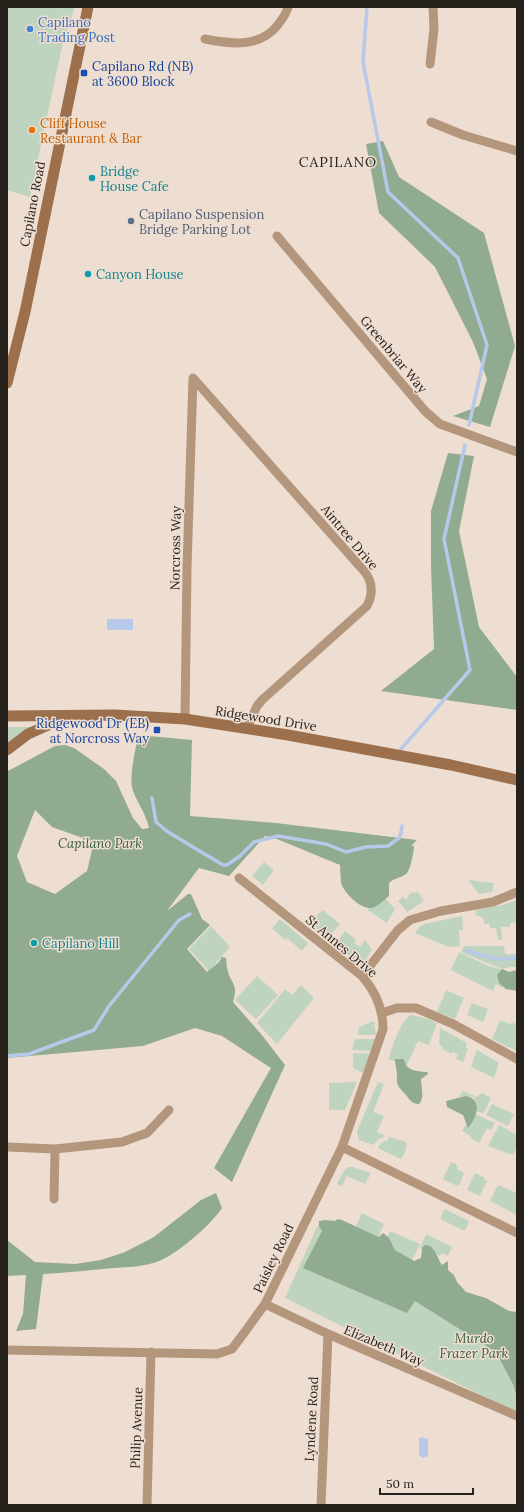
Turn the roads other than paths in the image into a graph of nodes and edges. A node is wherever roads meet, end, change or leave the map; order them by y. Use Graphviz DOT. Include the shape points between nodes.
graph roads {
  1 [pos="88,7"];
  2 [pos="288,7"];
  3 [pos="433,7"];
  4 [pos="205,39"];
  5 [pos="430,64"];
  6 [pos="431,122"];
  7 [pos="517,152"];
  8 [pos="277,236"];
  9 [pos="193,378"];
  10 [pos="7,383"];
  11 [pos="517,452"];
  12 [pos="7,716"];
  13 [pos="67,716"];
  14 [pos="186,718"];
  15 [pos="247,728"];
  16 [pos="7,750"];
  17 [pos="517,780"];
  18 [pos="239,878"];
  19 [pos="517,892"];
  20 [pos="362,976"];
  21 [pos="382,1013"];
  22 [pos="517,1059"];
  23 [pos="169,1110"];
  24 [pos="7,1147"];
  25 [pos="342,1147"];
  26 [pos="55,1149"];
  27 [pos="54,1199"];
  28 [pos="517,1233"];
  29 [pos="265,1304"];
  30 [pos="328,1334"];
  31 [pos="7,1350"];
  32 [pos="151,1352"];
  33 [pos="517,1416"];
  34 [pos="147,1505"];
  35 [pos="321,1505"];
  1 -- 10 [label="main road, Capilano Road" via="25,312"];
  2 -- 4 [label="street" via="286,15 270,34 246,43"];
  3 -- 5 [label="street" via="434,29"];
  6 -- 7 [label="street"];
  8 -- 11 [label="street, Greenbriar Way" via="425,411 440,424"];
  9 -- 14 [label="street, Norcross Way" via="187,568"];
  9 -- 15 [label="street, Aintree Drive" via="364,571 372,591 367,606 262,700"];
  12 -- 13 [label="main road, Ridgewood Drive"];
  13 -- 14 [label="main road, Ridgewood Drive"];
  13 -- 16 [label="main road" via="28,734"];
  14 -- 15 [label="main road, Ridgewood Drive"];
  15 -- 17 [label="main road, Ridgewood Drive"];
  18 -- 20 [label="street, St Annes Drive"];
  19 -- 20 [label="street" via="494,902 441,911 404,923"];
  20 -- 21 [label="street, St Annes Drive" via="374,991"];
  21 -- 22 [label="street" via="397,1008 416,1008 453,1024"];
  21 -- 25 [label="street, St Annes Drive" via="383,1029"];
  23 -- 26 [label="street" via="147,1134 122,1142"];
  24 -- 26 [label="street"];
  25 -- 28 [label="street"];
  25 -- 29 [label="street, Paisley Road"];
  26 -- 27 [label="street"];
  29 -- 30 [label="street, Elizabeth Way"];
  29 -- 32 [label="street, Paisley Road" via="232,1349 218,1354"];
  30 -- 33 [label="street, Elizabeth Way"];
  30 -- 35 [label="street, Lyndene Road"];
  31 -- 32 [label="street, Paisley Road"];
  32 -- 34 [label="street, Philip Avenue"];
}
